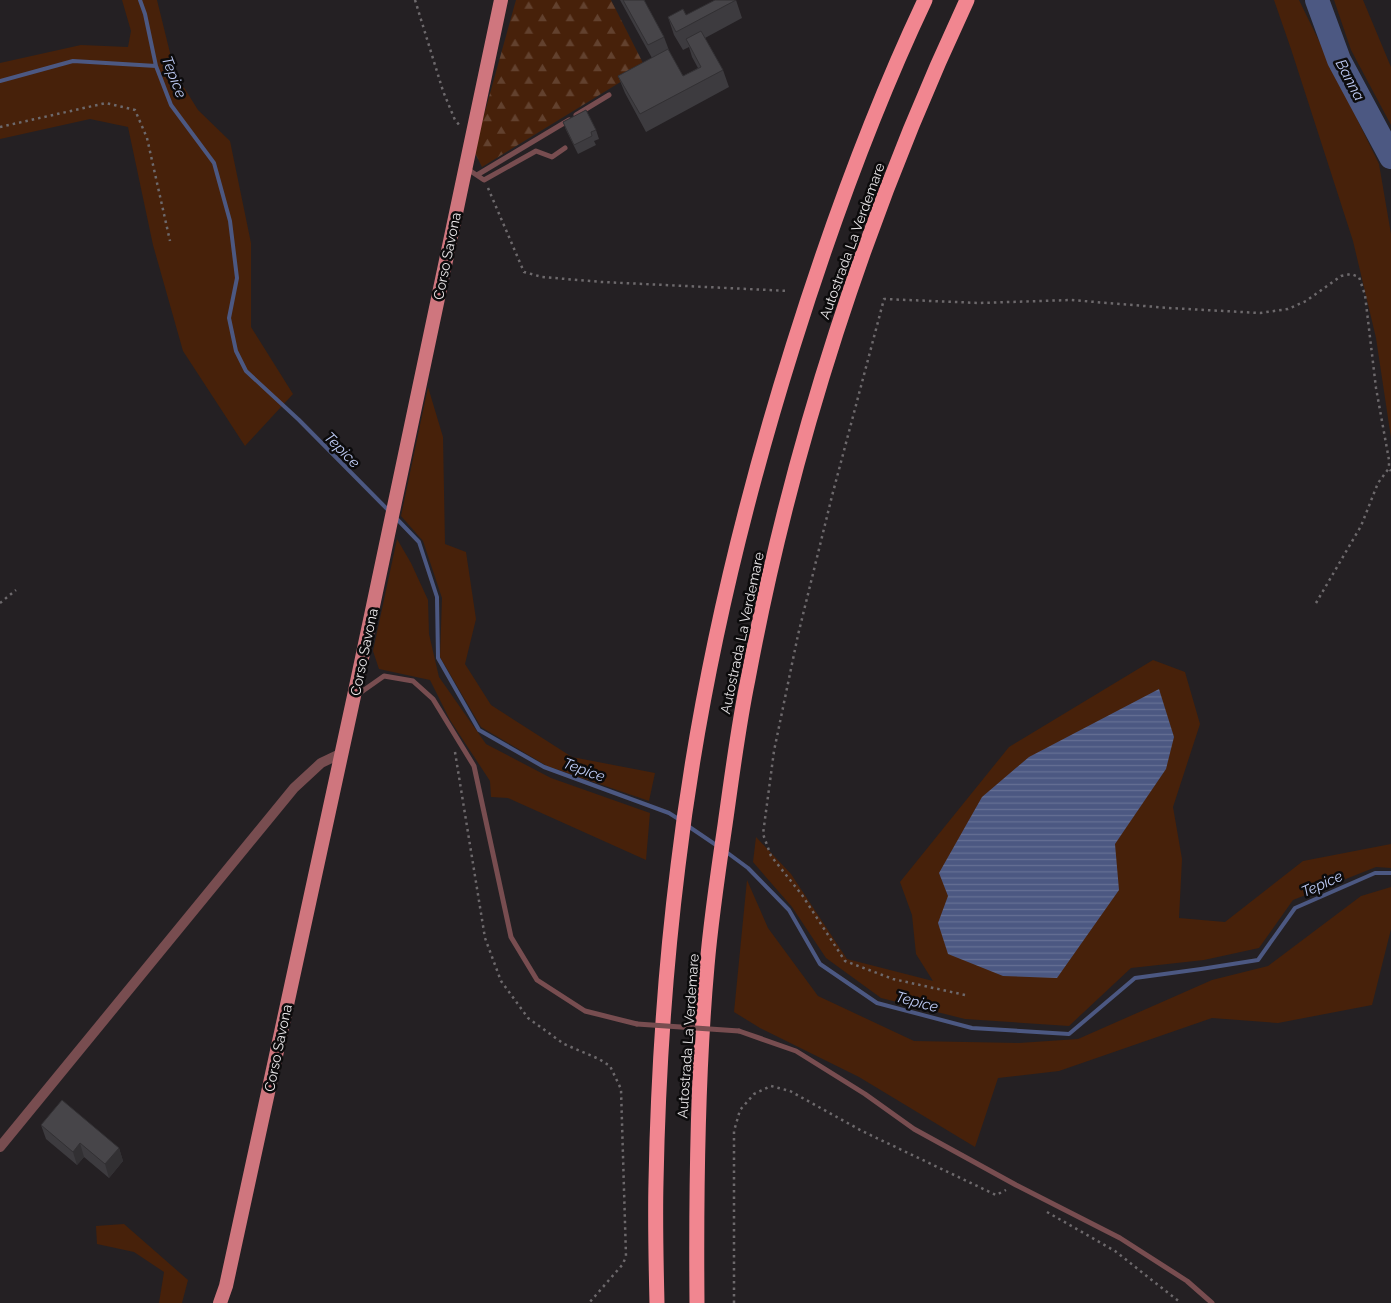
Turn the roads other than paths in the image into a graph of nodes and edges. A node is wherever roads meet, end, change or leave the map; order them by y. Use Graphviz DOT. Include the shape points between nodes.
graph roads {
  1 [pos="501,0"];
  2 [pos="925,0"];
  3 [pos="967,0"];
  4 [pos="609,95"];
  5 [pos="565,148"];
  6 [pos="472,171"];
  7 [pos="354,696"];
  8 [pos="342,754"];
  9 [pos="0,1147"];
  10 [pos="220,1303"];
  11 [pos="657,1303"];
  12 [pos="697,1303"];
  13 [pos="1212,1303"];
  1 -- 6 [label="main road, Corso Savona" via="472,140"];
  2 -- 11 [label="highway, Autostrada La Verdemare" via="863,142 834,219 770,418 750,490 704,696 678,866 668,959 656,1184"];
  3 -- 12 [label="highway, Autostrada La Verdemare" via="892,177 845,307 816,397 750,667 733,761 707,965 696,1186"];
  4 -- 6 [label="lane"];
  5 -- 6 [label="lane" via="552,157 536,151 484,180"];
  6 -- 7 [label="main road, Corso Savona" via="404,462"];
  7 -- 8 [label="main road, Corso Savona"];
  7 -- 13 [label="lane, bridge" via="384,676 413,681 433,699 474,766 511,937 537,980 585,1010 637,1024 739,1031 796,1051 914,1129 1120,1238 1186,1281"];
  8 -- 9 [label="street" via="321,763 294,788"];
  8 -- 10 [label="main road, Corso Savona"];
}
